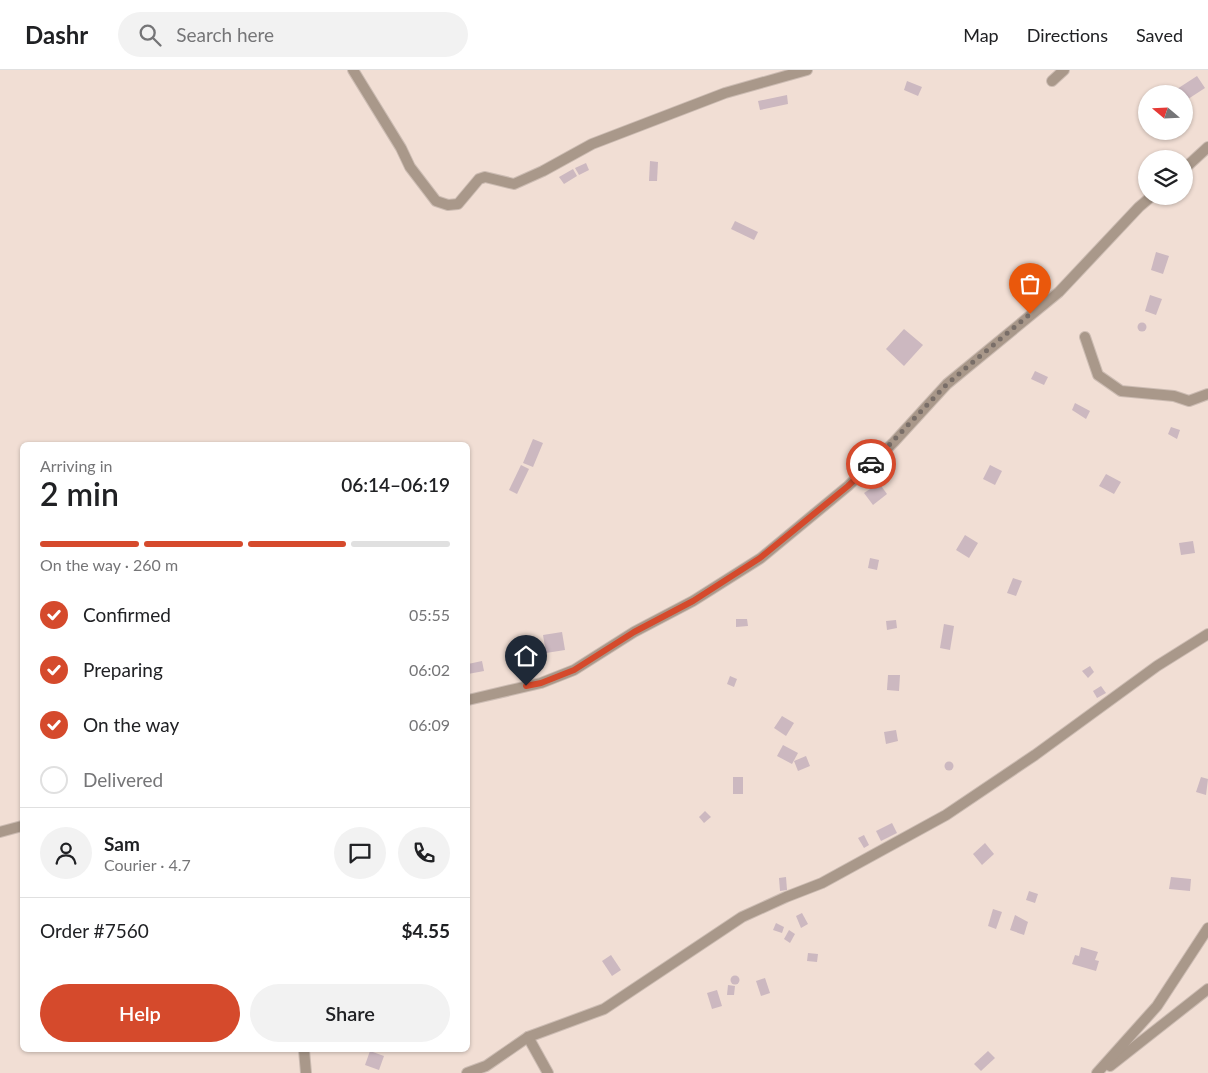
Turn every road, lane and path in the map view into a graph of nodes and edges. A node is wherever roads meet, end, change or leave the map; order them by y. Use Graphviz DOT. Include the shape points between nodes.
graph roads {
  1 [pos="353,70"];
  2 [pos="807,70"];
  3 [pos="1064,70"];
  4 [pos="1052,81"];
  5 [pos="1208,147"];
  6 [pos="1193,161"];
  7 [pos="1141,205"];
  8 [pos="1085,337"];
  9 [pos="1208,394"];
  10 [pos="1208,634"];
  11 [pos="470,700"];
  12 [pos="20,827"];
  13 [pos="0,832"];
  14 [pos="1208,928"];
  15 [pos="1208,989"];
  16 [pos="528,1037"];
  17 [pos="304,1052"];
  18 [pos="306,1073"];
  19 [pos="467,1073"];
  20 [pos="548,1073"];
  21 [pos="1099,1073"];
  1 -- 2 [label="street" via="410,167 436,201 448,205 458,204 479,179 514,184 592,144 725,92"];
  3 -- 4 [label="street"];
  5 -- 6 [label="street"];
  7 -- 11 [label="street" via="1059,292 947,384 848,486 760,558 574,670 541,683"];
  8 -- 9 [label="street" via="1098,375 1121,391 1148,392 1188,401"];
  10 -- 16 [label="street" via="1157,666 946,815 822,883 742,917 604,1009"];
  12 -- 13 [label="street"];
  14 -- 21 [label="street" via="1157,1006"];
  15 -- 21 [label="street"];
  16 -- 19 [label="street" via="486,1066"];
  16 -- 20 [label="street"];
  17 -- 18 [label="street"];
}
